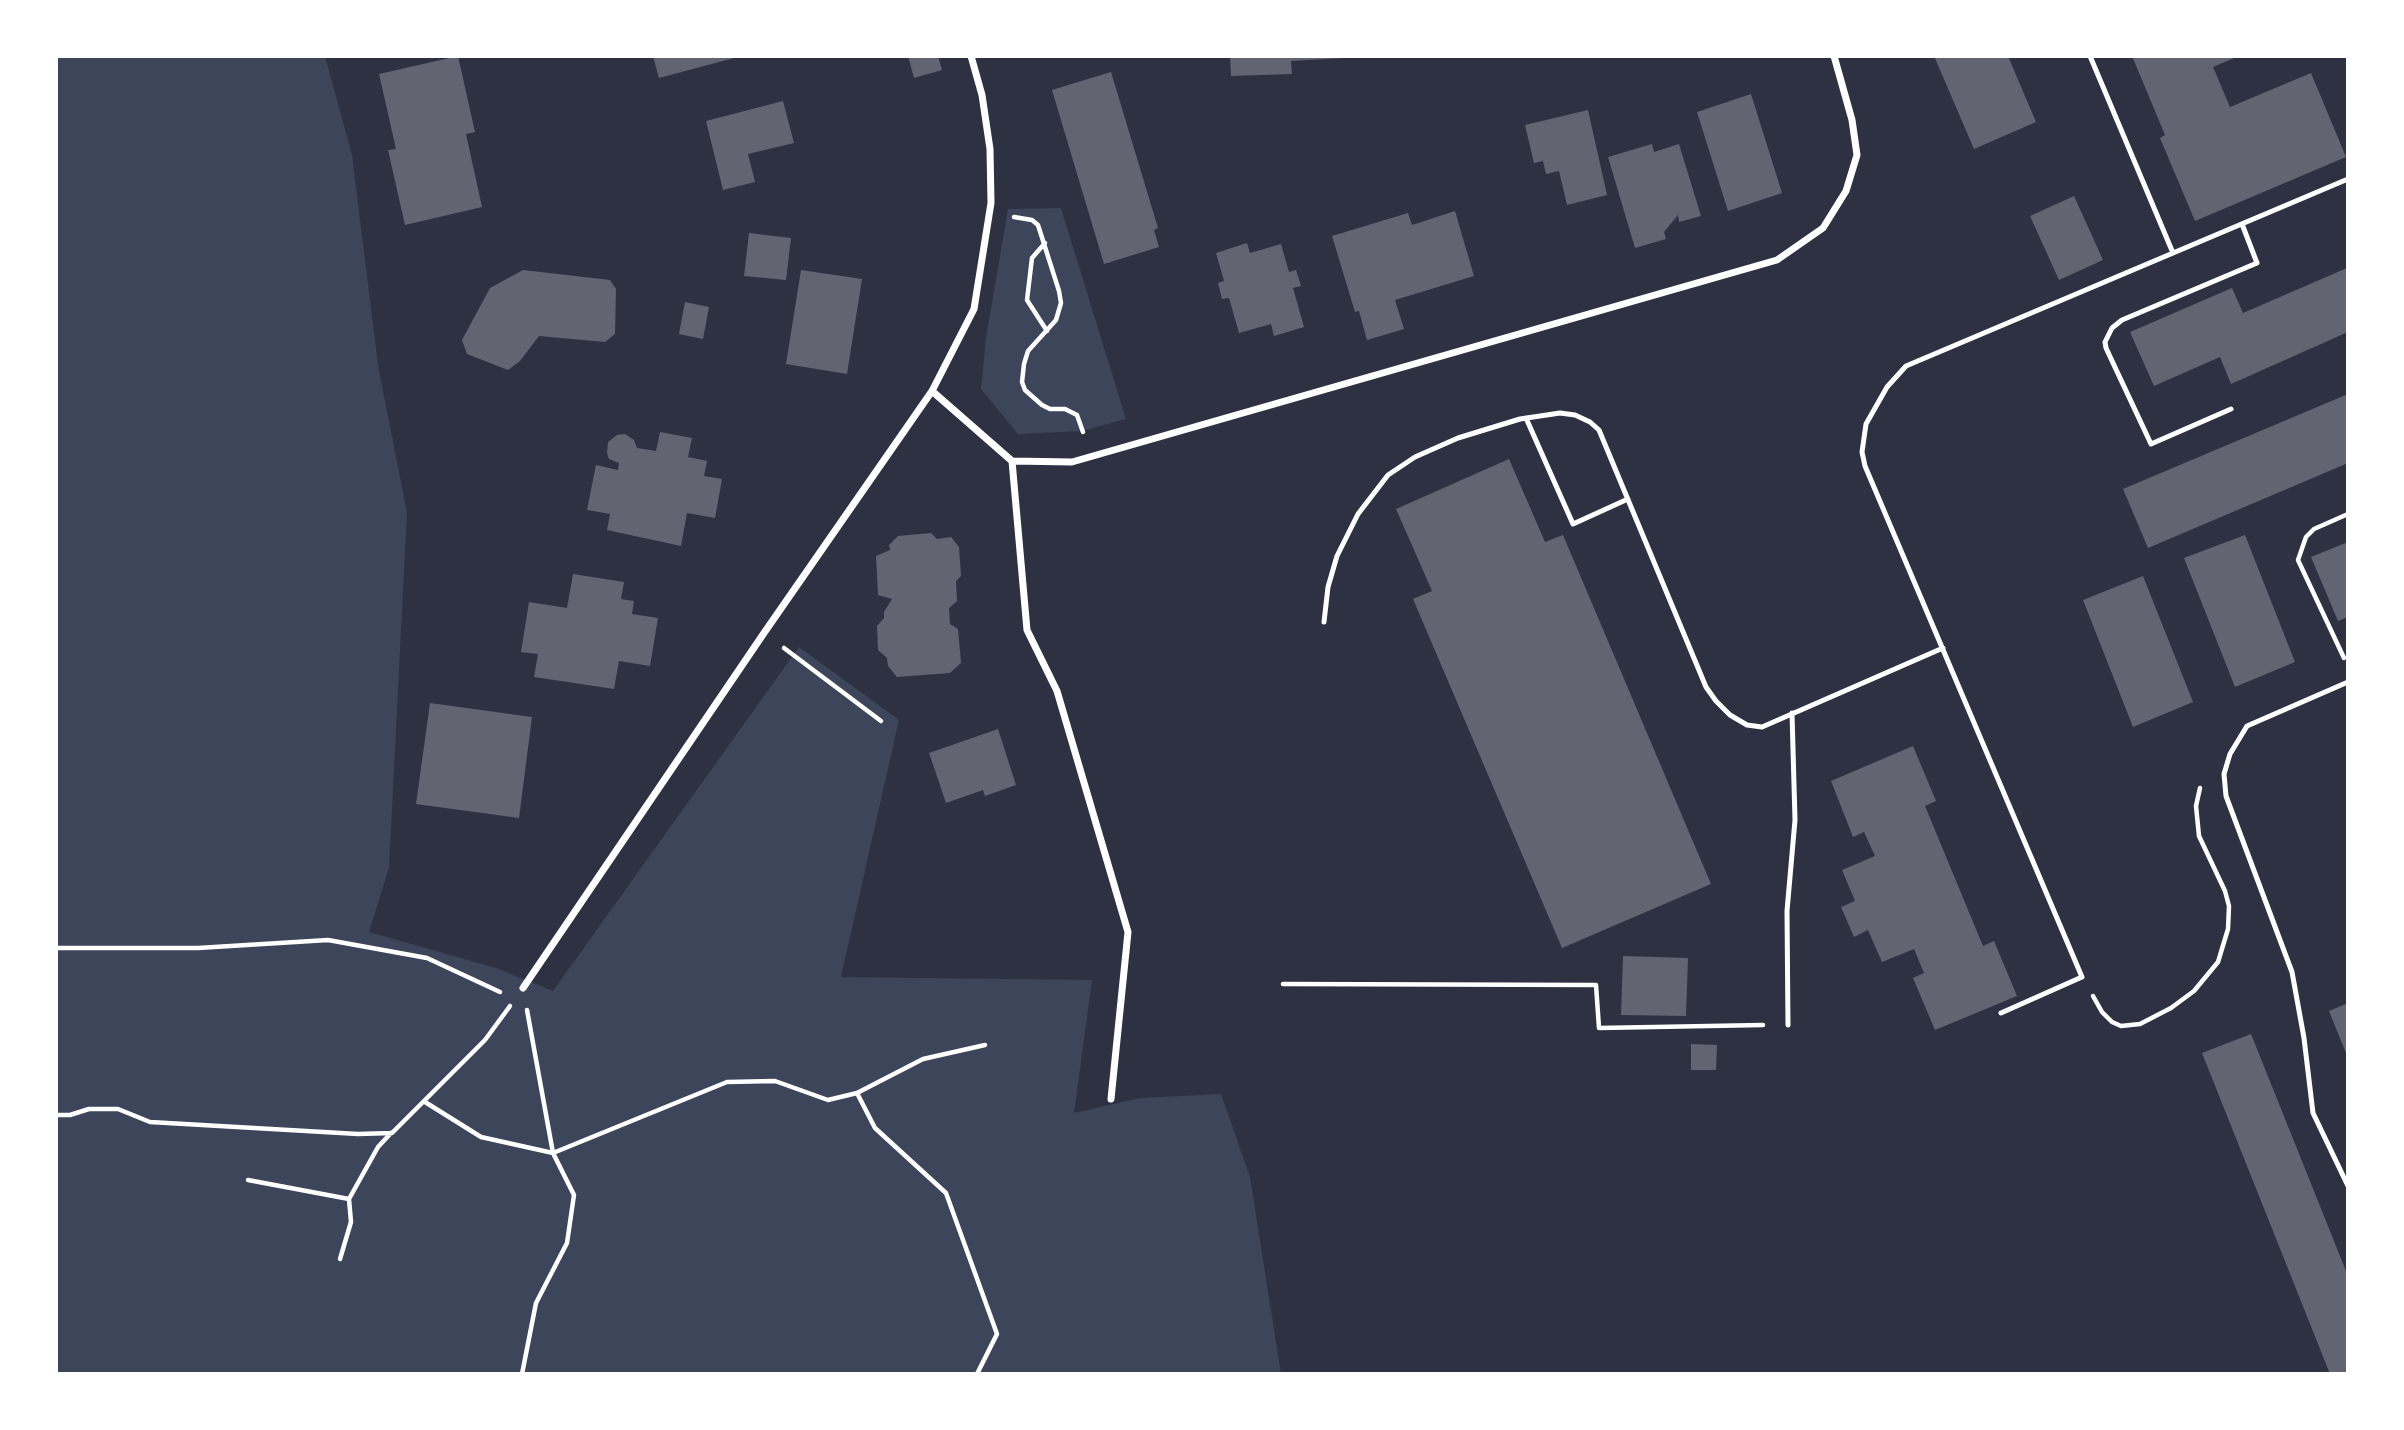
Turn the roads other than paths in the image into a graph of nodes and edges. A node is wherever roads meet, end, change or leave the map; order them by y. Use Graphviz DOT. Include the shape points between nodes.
graph roads {
  1 [pos="971,56"];
  2 [pos="1834,56"];
  3 [pos="2090,56"];
  4 [pos="2348,179"];
  5 [pos="2242,224"];
  6 [pos="2173,253"];
  7 [pos="932,391"];
  8 [pos="2231,409"];
  9 [pos="1526,418"];
  10 [pos="1012,461"];
  11 [pos="1628,499"];
  12 [pos="1324,622"];
  13 [pos="1943,648"];
  14 [pos="2348,682"];
  15 [pos="1793,713"];
  16 [pos="523,988"];
  17 [pos="2001,1013"];
  18 [pos="1788,1025"];
  19 [pos="1111,1099"];
  20 [pos="2348,1186"];
  1 -- 7 [label="street" via="990,149 991,203 974,309"];
  2 -- 10 [label="street" via="1857,155 1846,191 1823,228 1777,260 1091,458"];
  3 -- 6 [label="lane"];
  4 -- 5 [label="lane"];
  5 -- 6 [label="lane"];
  5 -- 8 [label="lane" via="2257,263 2122,320 2105,342 2151,444"];
  6 -- 13 [label="lane" via="1906,366 1877,403 1866,424 1865,466"];
  7 -- 10 [label="street"];
  7 -- 16 [label="street"];
  9 -- 11 [label="lane" via="1560,413 1590,422 1599,430"];
  9 -- 11 [label="lane" via="1573,524"];
  9 -- 12 [label="lane" via="1448,442 1388,474 1363,506 1337,556"];
  10 -- 19 [label="street" via="1027,630 1057,691 1128,932"];
  11 -- 15 [label="lane" via="1706,687 1716,701 1747,725 1762,727"];
  13 -- 15 [label="lane"];
  13 -- 17 [label="lane" via="2082,977"];
  14 -- 20 [label="lane" via="2246,726 2224,774 2226,796 2292,972 2313,1113"];
  15 -- 18 [label="lane" via="1795,820 1787,911"];
}
